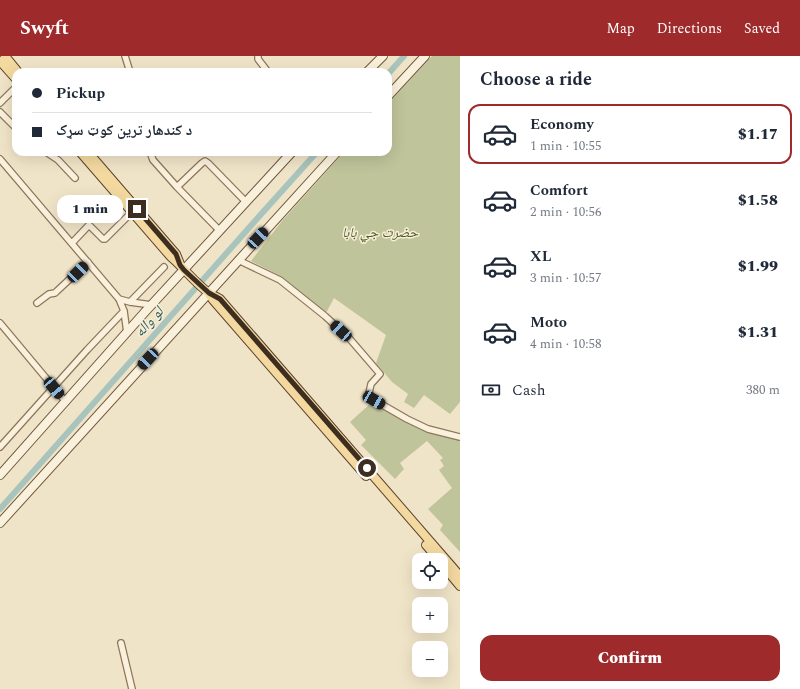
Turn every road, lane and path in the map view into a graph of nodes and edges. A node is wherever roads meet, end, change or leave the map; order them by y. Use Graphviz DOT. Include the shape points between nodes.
graph roads {
  1 [pos="5,56"];
  2 [pos="125,56"];
  3 [pos="258,56"];
  4 [pos="383,56"];
  5 [pos="424,56"];
  6 [pos="0,61"];
  7 [pos="15,68"];
  8 [pos="129,68"];
  9 [pos="265,68"];
  10 [pos="371,68"];
  11 [pos="12,74"];
  12 [pos="12,91"];
  13 [pos="392,92"];
  14 [pos="0,103"];
  15 [pos="0,112"];
  16 [pos="12,124"];
  17 [pos="52,156"];
  18 [pos="83,156"];
  19 [pos="91,156"];
  20 [pos="152,156"];
  21 [pos="288,156"];
  22 [pos="333,156"];
  23 [pos="0,159"];
  24 [pos="75,178"];
  25 [pos="177,187"];
  26 [pos="246,202"];
  27 [pos="132,212"];
  28 [pos="220,231"];
  29 [pos="72,243"];
  30 [pos="238,260"];
  31 [pos="88,262"];
  32 [pos="164,267"];
  33 [pos="185,270"];
  34 [pos="206,290"];
  35 [pos="119,299"];
  36 [pos="130,302"];
  37 [pos="37,303"];
  38 [pos="152,305"];
  39 [pos="124,311"];
  40 [pos="0,323"];
  41 [pos="127,333"];
  42 [pos="54,388"];
  43 [pos="66,402"];
  44 [pos="314,411"];
  45 [pos="460,437"];
  46 [pos="0,447"];
  47 [pos="0,475"];
  48 [pos="0,523"];
  49 [pos="433,553"];
  50 [pos="448,571"];
  51 [pos="460,576"];
  52 [pos="460,586"];
  53 [pos="121,643"];
  54 [pos="132,689"];
  1 -- 7 [label="main road"];
  2 -- 8 [label="street"];
  3 -- 9 [label="street"];
  4 -- 10 [label="street"];
  5 -- 13 [label="street"];
  6 -- 11 [label="main road"];
  12 -- 14 [label="street"];
  15 -- 16 [label="street"];
  17 -- 24 [label="street"];
  18 -- 27 [label="main road"];
  19 -- 33 [label="main road" via="176,254"];
  20 -- 25 [label="street"];
  21 -- 26 [label="street"];
  22 -- 30 [label="street"];
  23 -- 29 [label="street"];
  25 -- 26 [label="street" via="205,162"];
  25 -- 28 [label="street"];
  26 -- 28 [label="street"];
  27 -- 29 [label="street" via="105,239 89,226"];
  27 -- 33 [label="main road"];
  28 -- 33 [label="street"];
  29 -- 31 [label="street"];
  30 -- 34 [label="street"];
  30 -- 45 [label="street" via="280,280 349,338 380,374 371,384 369,393 374,400 428,429"];
  31 -- 35 [label="street"];
  31 -- 37 [label="street" via="55,293 49,294"];
  32 -- 36 [label="street"];
  33 -- 34 [label="main road"];
  33 -- 38 [label="street"];
  34 -- 44 [label="main road" via="220,299"];
  34 -- 48 [label="street"];
  35 -- 36 [label="street"];
  35 -- 39 [label="street"];
  36 -- 38 [label="street"];
  38 -- 41 [label="street"];
  39 -- 41 [label="street"];
  39 -- 42 [label="street"];
  40 -- 42 [label="street"];
  41 -- 43 [label="street"];
  42 -- 43 [label="street"];
  42 -- 46 [label="street"];
  43 -- 47 [label="street"];
  44 -- 49 [label="main road"];
  44 -- 51 [label="main road"];
  50 -- 52 [label="main road"];
  53 -- 54 [label="street"];
}
